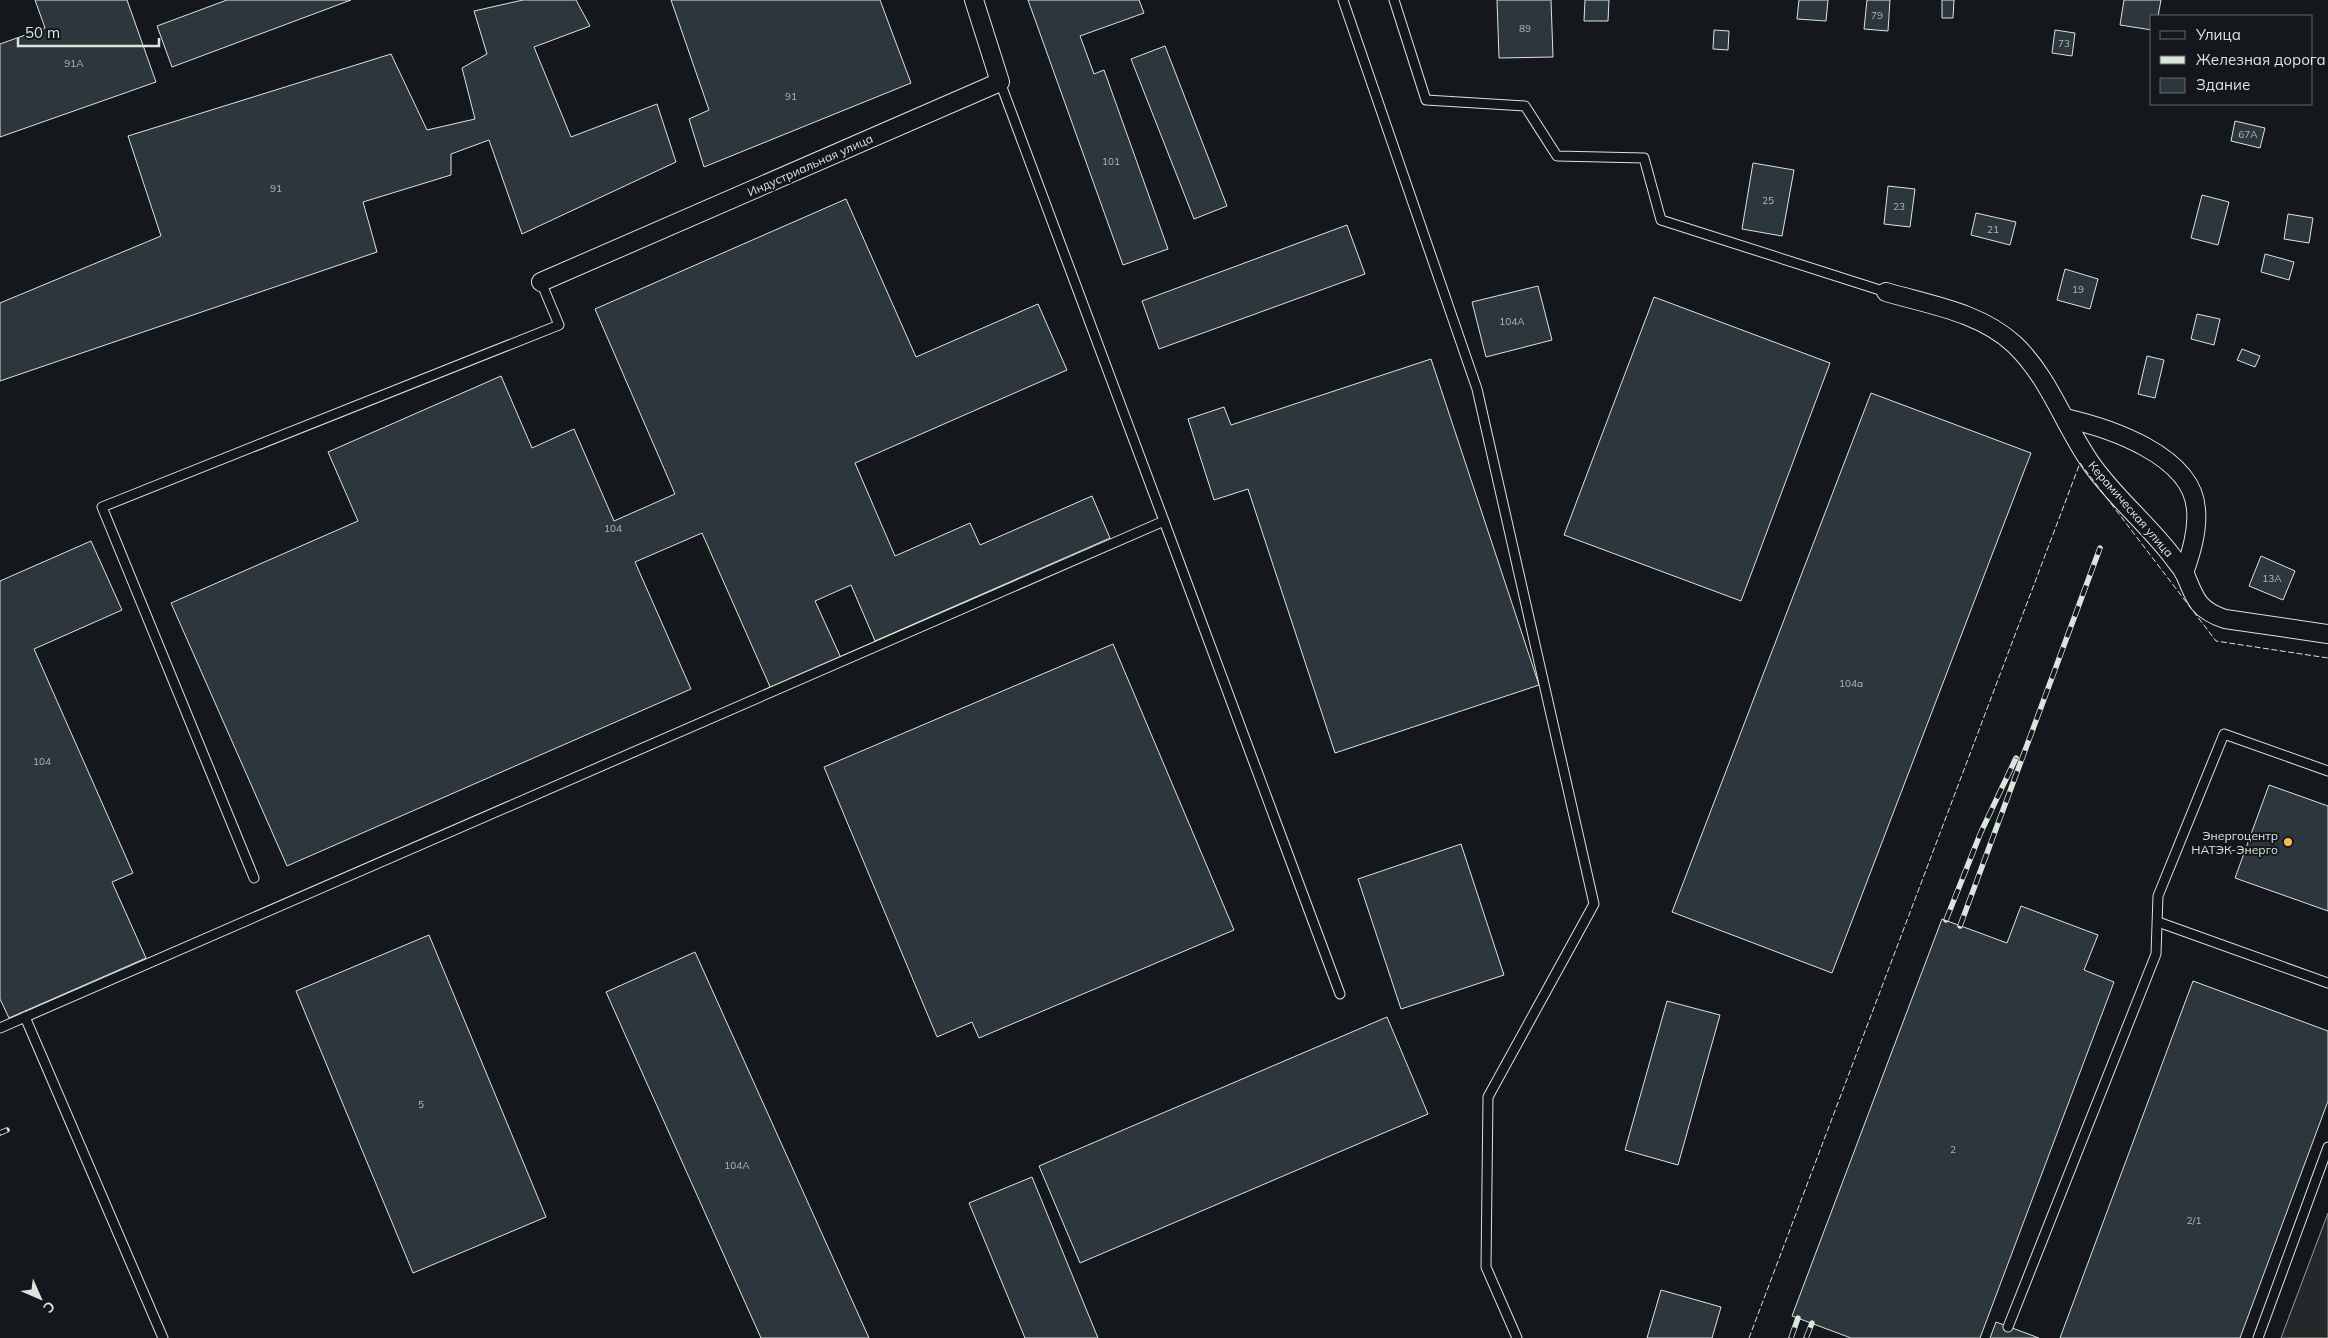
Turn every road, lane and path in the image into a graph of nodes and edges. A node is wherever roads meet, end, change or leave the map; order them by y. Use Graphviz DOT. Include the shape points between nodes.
graph roads {
  1 [pos="974,0"];
  2 [pos="1343,0"];
  3 [pos="1394,0"];
  4 [pos="1000,82"];
  5 [pos="541,282"];
  6 [pos="1886,292"];
  7 [pos="2065,418"];
  8 [pos="1164,521"];
  9 [pos="2184,573"];
  10 [pos="2328,634"];
  11 [pos="2328,771"];
  12 [pos="254,878"];
  13 [pos="2158,922"];
  14 [pos="2328,983"];
  15 [pos="1340,994"];
  16 [pos="24,1017"];
  17 [pos="0,1028"];
  18 [pos="2328,1147"];
  19 [pos="2008,1327"];
  20 [pos="163,1338"];
  21 [pos="1517,1338"];
  22 [pos="2258,1338"];
  1 -- 4 [label="street"];
  2 -- 21 [label="lane" via="1477,389 1594,904 1488,1098 1486,1267"];
  3 -- 6 [label="lane" via="1426,100 1525,106 1557,156 1644,158 1661,220"];
  4 -- 5 [label="street, Индустриальная улица"];
  4 -- 8 [label="lane"];
  5 -- 12 [label="lane" via="559,325 102,507"];
  6 -- 7 [label="street, Керамическая улица" via="1978,319 1990,326 2015,345 2040,374"];
  7 -- 9 [label="street, Керамическая улица" via="2091,464"];
  7 -- 9 [label="street" via="2126,436 2153,452 2190,487 2196,508 2196,530"];
  8 -- 15 [label="lane"];
  8 -- 16 [label="lane"];
  9 -- 10 [label="street, Керамическая улица" via="2195,598 2212,615"];
  11 -- 13 [label="lane" via="2224,734 2158,896"];
  13 -- 14 [label="lane"];
  13 -- 19 [label="lane" via="2156,954"];
  16 -- 17 [label="lane"];
  16 -- 20 [label="lane"];
  18 -- 22 [label="lane"];
}
